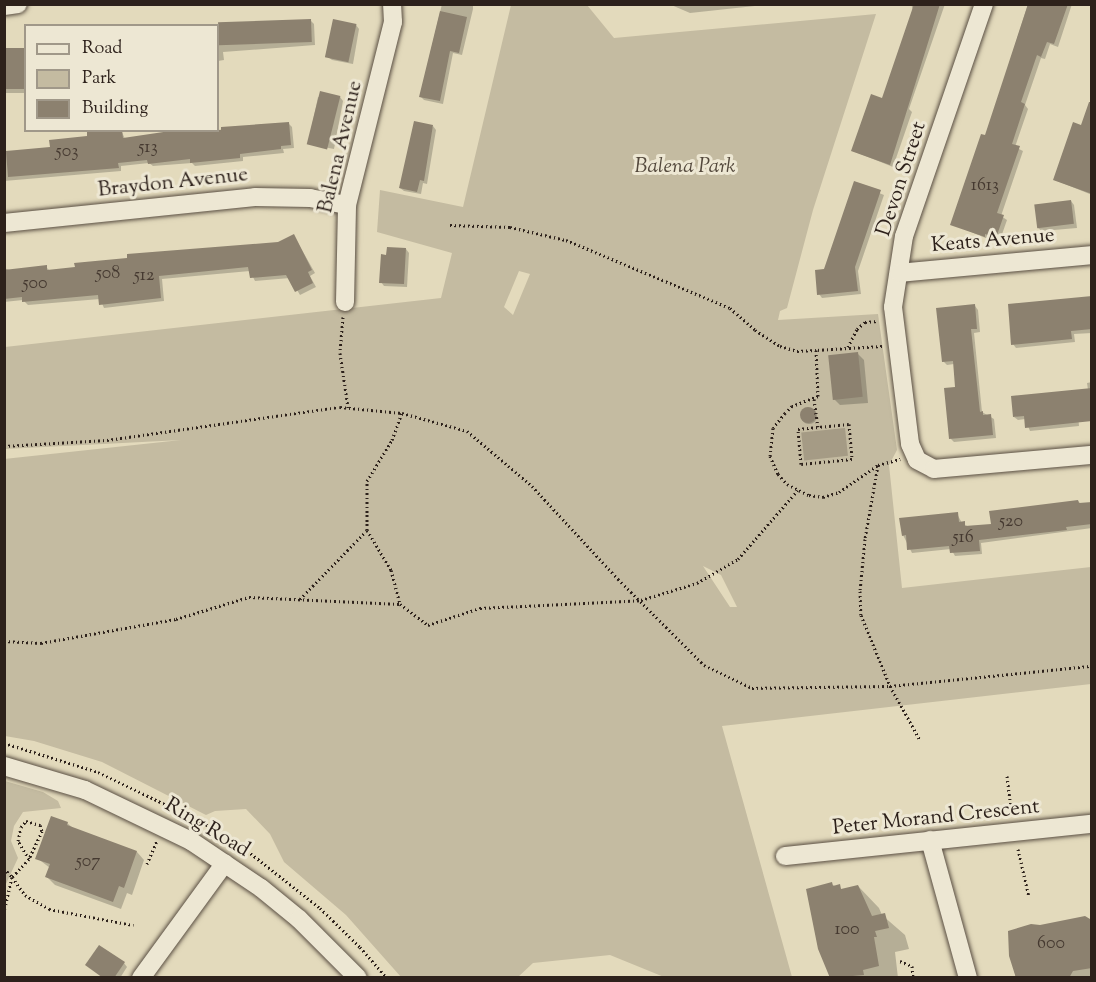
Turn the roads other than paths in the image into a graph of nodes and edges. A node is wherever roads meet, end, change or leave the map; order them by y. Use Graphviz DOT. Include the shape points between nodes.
graph roads {
  1 [pos="18,4"];
  2 [pos="392,4"];
  3 [pos="984,4"];
  4 [pos="4,6"];
  5 [pos="347,205"];
  6 [pos="4,223"];
  7 [pos="1092,255"];
  8 [pos="899,273"];
  9 [pos="345,302"];
  10 [pos="1092,455"];
  11 [pos="4,766"];
  12 [pos="1092,824"];
  13 [pos="930,840"];
  14 [pos="784,856"];
  15 [pos="225,863"];
  16 [pos="141,978"];
  17 [pos="358,978"];
  18 [pos="968,978"];
  1 -- 4 [label="street"];
  2 -- 5 [label="street, Balena Avenue" via="393,22"];
  3 -- 8 [label="street, Devon Street" via="904,236"];
  5 -- 6 [label="street, Braydon Avenue" via="310,198 255,197"];
  5 -- 9 [label="street, Balena Avenue"];
  7 -- 8 [label="street, Keats Avenue"];
  8 -- 10 [label="street, Devon Street" via="893,307 910,444 916,460 934,469"];
  11 -- 15 [label="street, Ring Road" via="85,790 123,806"];
  12 -- 13 [label="street, Peter Morand Crescent"];
  13 -- 14 [label="street, Peter Morand Crescent"];
  13 -- 18 [label="street"];
  15 -- 16 [label="street"];
  15 -- 17 [label="street, Ring Road" via="299,919"];
}
